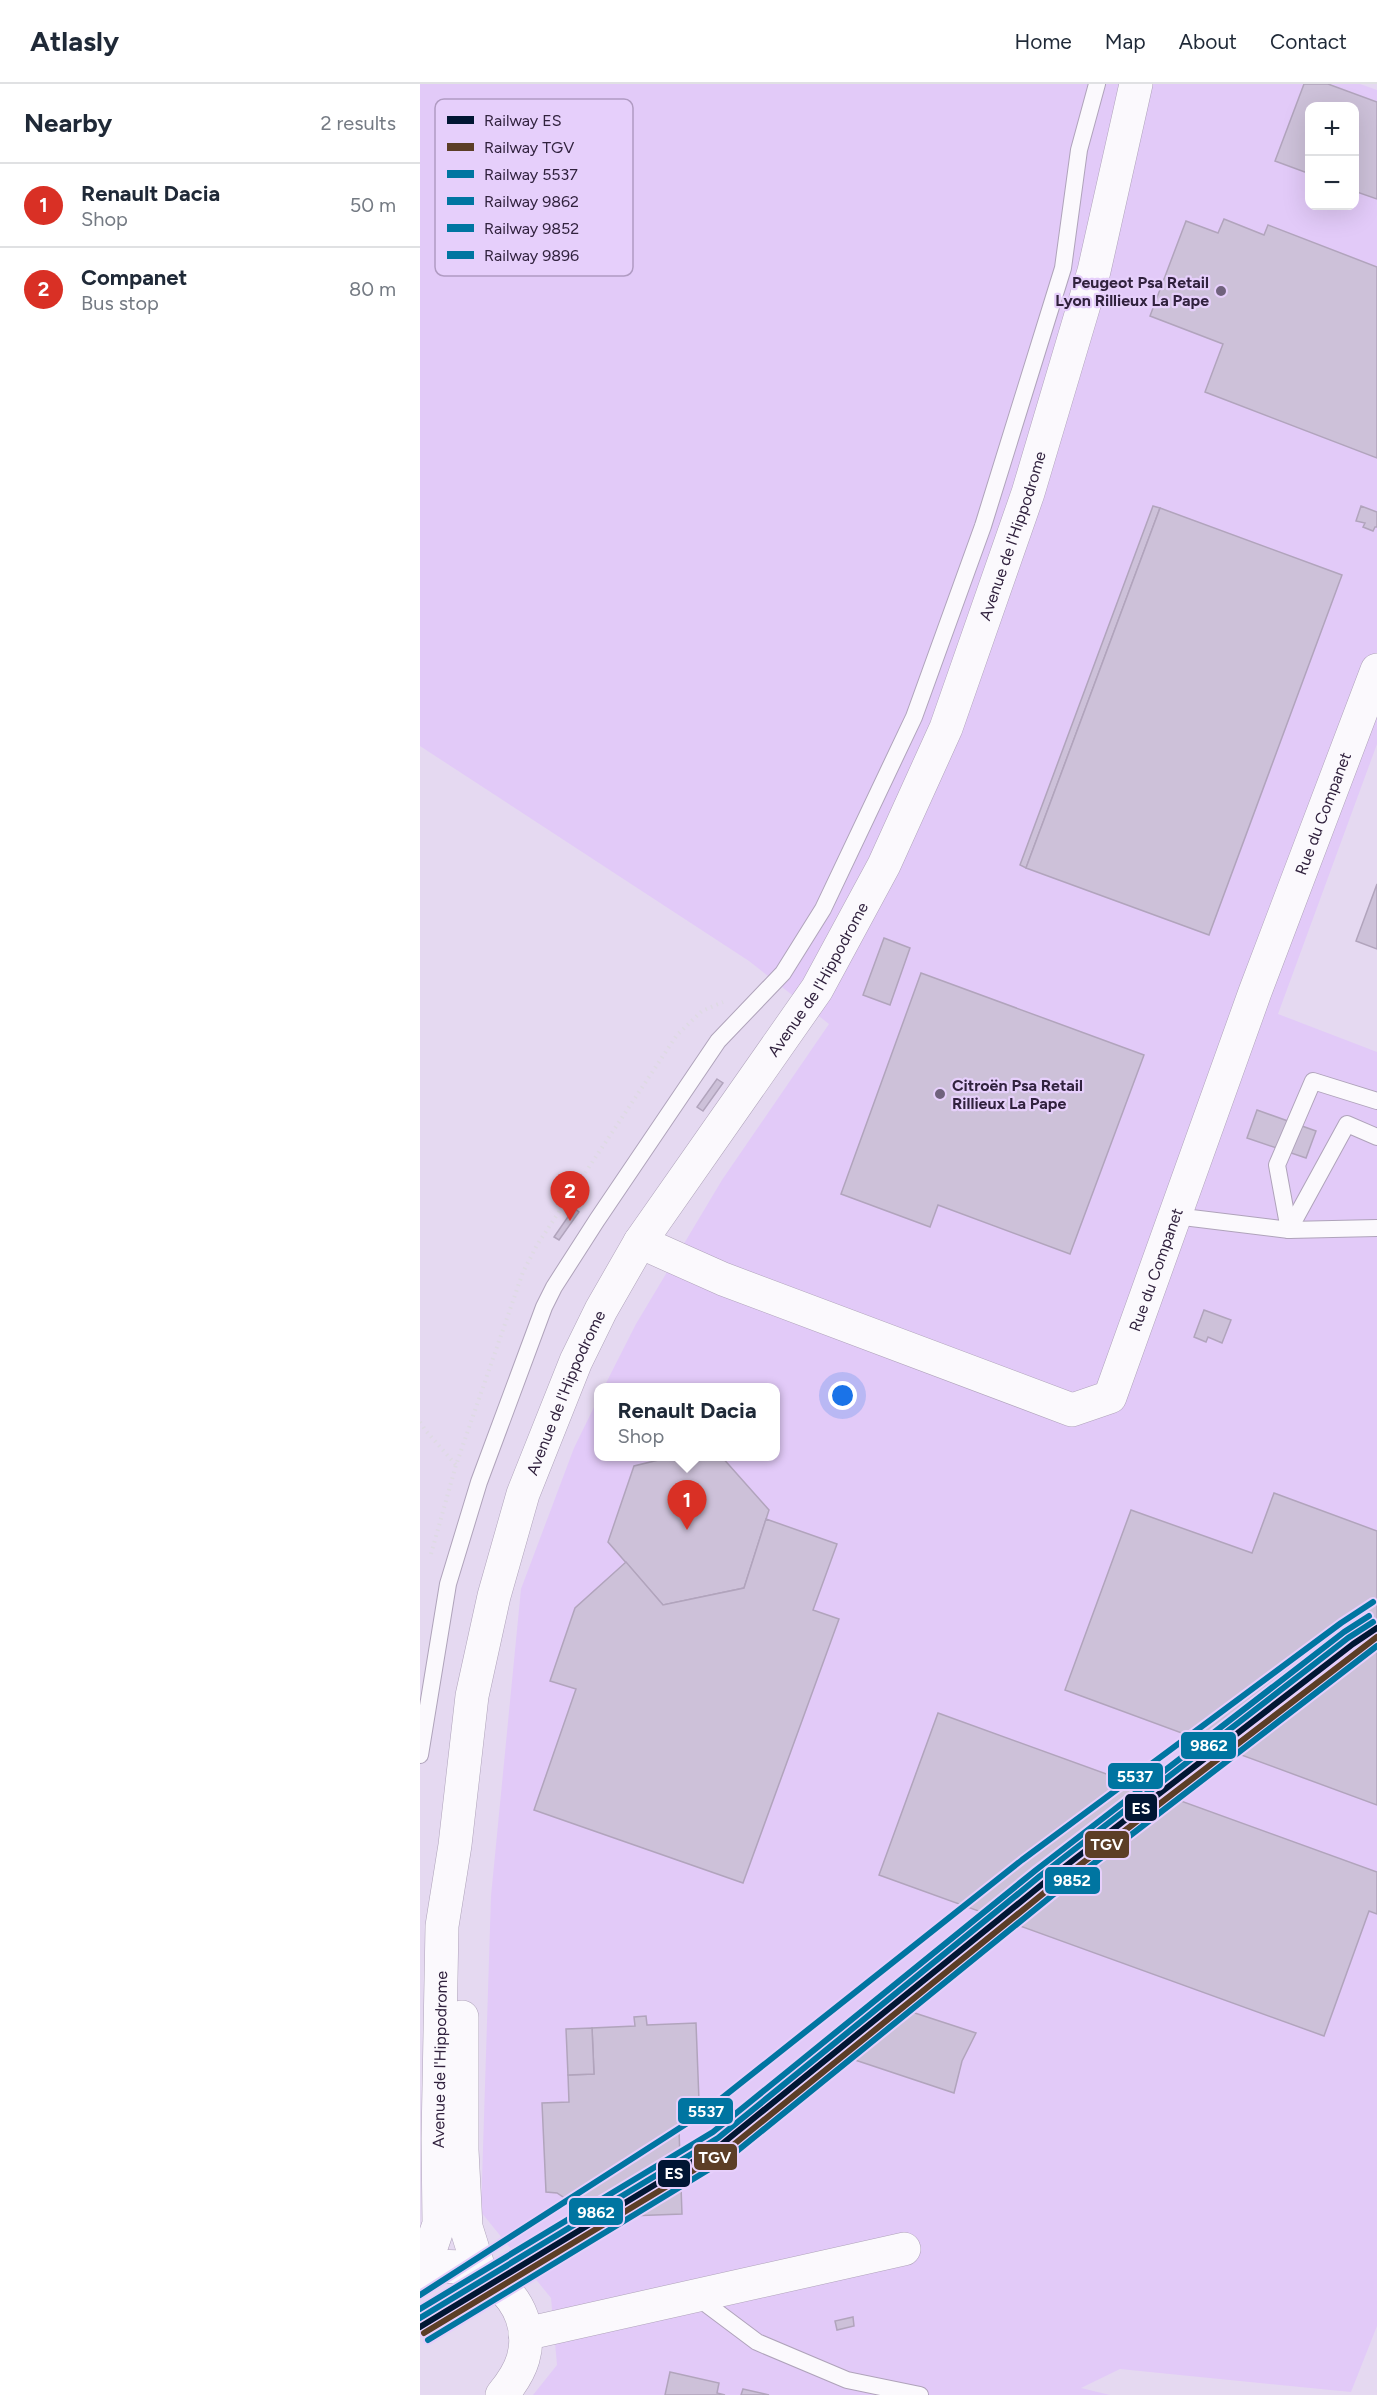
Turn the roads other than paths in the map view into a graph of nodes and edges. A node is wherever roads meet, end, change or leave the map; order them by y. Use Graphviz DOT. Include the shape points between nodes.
graph roads {
  1 [pos="1097,84"];
  2 [pos="1136,84"];
  3 [pos="1377,670"];
  4 [pos="1377,1101"];
  5 [pos="1377,1137"];
  6 [pos="1174,1216"];
  7 [pos="1377,1228"];
  8 [pos="1289,1230"];
  9 [pos="640,1242"];
  10 [pos="420,1755"];
  11 [pos="455,1845"];
  12 [pos="904,2249"];
  13 [pos="480,2271"];
  14 [pos="421,2272"];
  15 [pos="697,2297"];
  16 [pos="525,2334"];
  17 [pos="502,2395"];
  18 [pos="920,2395"];
  1 -- 10 [label="lane, Avenue de l'Hippodrome" via="1080,150 1063,268 982,525 914,717 823,909 783,973 718,1041 597,1220 544,1307 479,1482 448,1584"];
  2 -- 9 [label="main road, Avenue de l'Hippodrome" via="1094,271 1028,493 946,728 884,865 817,989"];
  3 -- 6 [label="main road, Rue du Companet"];
  4 -- 8 [label="lane" via="1313,1081 1277,1165"];
  5 -- 8 [label="lane" via="1347,1124"];
  6 -- 8 [label="lane"];
  6 -- 9 [label="main road, Rue du Companet" via="1110,1397 1072,1410 723,1279"];
  7 -- 8 [label="lane"];
  9 -- 11 [label="main road, Avenue de l'Hippodrome" via="576,1361 523,1494 494,1596 472,1696"];
  11 -- 13 [label="main road, Avenue de l'Hippodrome" via="462,1942 465,2227"];
  11 -- 14 [label="main road, Avenue de l'Hippodrome" via="442,1926 439,2224"];
  12 -- 15 [label="main road"];
  13 -- 14 [label="main road, Avenue de l'Hippodrome" via="442,2266"];
  13 -- 16 [label="main road, Avenue de l'Hippodrome" via="512,2297"];
  15 -- 16 [label="main road"];
  15 -- 18 [label="lane" via="757,2342 847,2380"];
  16 -- 17 [label="main road, Avenue de l'Hippodrome" via="524,2358 515,2380"];
}
